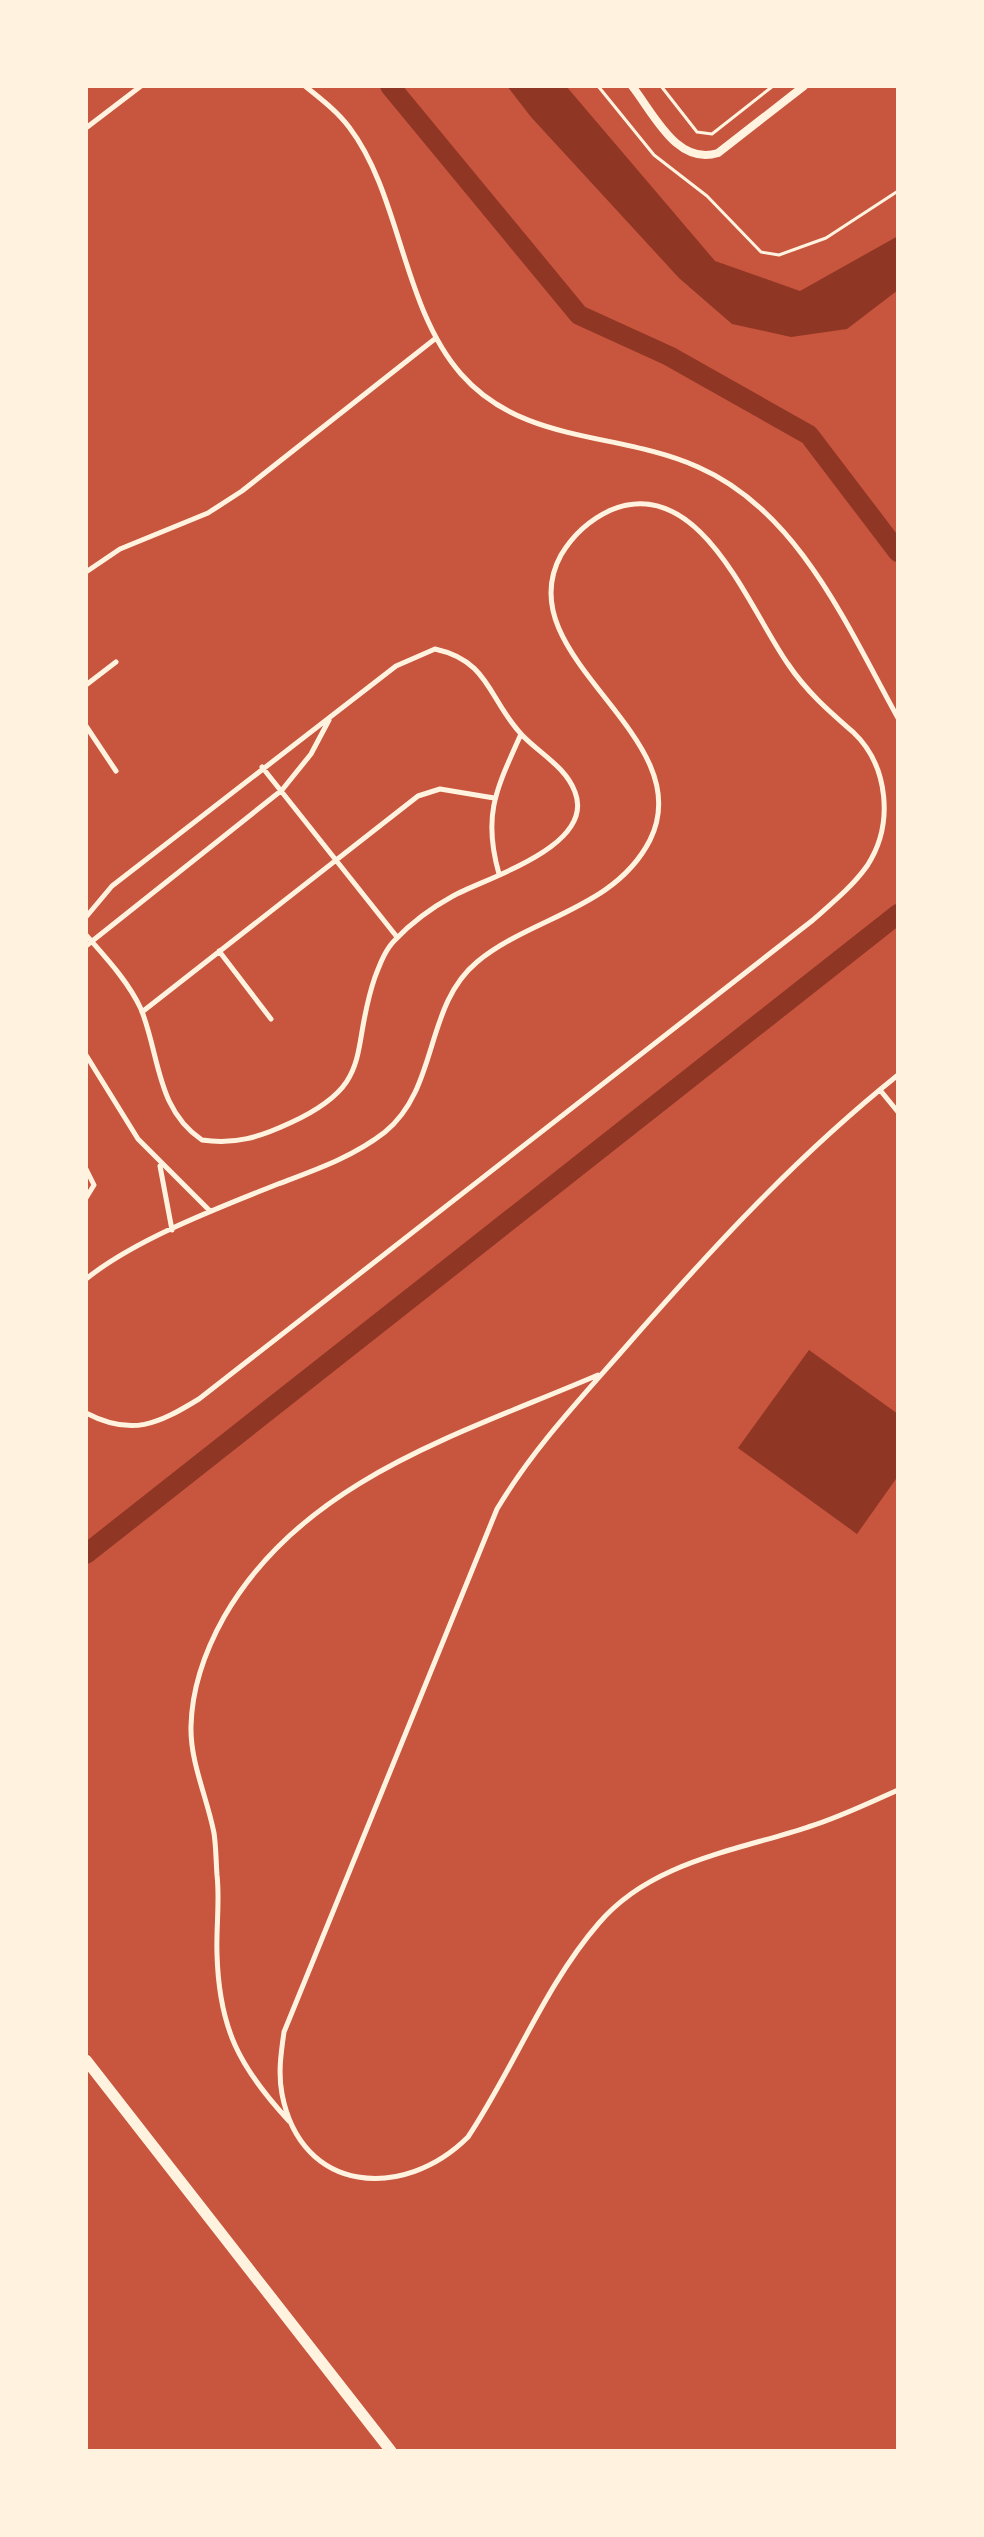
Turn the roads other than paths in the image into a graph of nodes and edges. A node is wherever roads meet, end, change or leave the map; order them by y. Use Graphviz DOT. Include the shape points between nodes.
graph roads {
  1 [pos="141,86"];
  2 [pos="305,86"];
  3 [pos="632,86"];
  4 [pos="804,86"];
  5 [pos="86,128"];
  6 [pos="436,338"];
  7 [pos="86,572"];
  8 [pos="116,662"];
  9 [pos="86,685"];
  10 [pos="898,718"];
  11 [pos="329,719"];
  12 [pos="86,726"];
  13 [pos="521,734"];
  14 [pos="262,767"];
  15 [pos="116,771"];
  16 [pos="282,790"];
  17 [pos="494,798"];
  18 [pos="336,859"];
  19 [pos="499,874"];
  20 [pos="86,917"];
  21 [pos="86,935"];
  22 [pos="397,937"];
  23 [pos="92,941"];
  24 [pos="86,946"];
  25 [pos="219,951"];
  26 [pos="142,1012"];
  27 [pos="271,1019"];
  28 [pos="86,1055"];
  29 [pos="898,1075"];
  30 [pos="880,1090"];
  31 [pos="898,1112"];
  32 [pos="160,1165"];
  33 [pos="86,1169"];
  34 [pos="86,1198"];
  35 [pos="210,1211"];
  36 [pos="172,1230"];
  37 [pos="86,1279"];
  38 [pos="602,1374"];
  39 [pos="86,1413"];
  40 [pos="898,1790"];
  41 [pos="86,2060"];
  42 [pos="292,2124"];
  43 [pos="391,2451"];
  1 -- 5 [label="lane"];
  2 -- 6 [label="lane" via="351,129"];
  3 -- 4 [label="street" via="679,146 690,156 703,158 718,153"];
  6 -- 7 [label="lane" via="242,491 208,513 120,549"];
  6 -- 10 [label="lane" via="460,374 515,418 698,467 755,502 810,567"];
  8 -- 9 [label="lane"];
  11 -- 13 [label="lane" via="396,666 435,649 467,659"];
  11 -- 14 [label="lane"];
  11 -- 16 [label="lane" via="311,754"];
  12 -- 15 [label="lane"];
  13 -- 17 [label="lane"];
  13 -- 19 [label="lane" via="562,770 580,810 575,824 557,842"];
  14 -- 16 [label="lane"];
  14 -- 20 [label="lane" via="112,886"];
  16 -- 18 [label="lane"];
  16 -- 23 [label="lane"];
  17 -- 18 [label="lane" via="440,789 418,796"];
  17 -- 19 [label="lane" via="489,817"];
  18 -- 22 [label="lane"];
  18 -- 25 [label="lane"];
  19 -- 22 [label="lane" via="449,898"];
  21 -- 23 [label="lane"];
  22 -- 26 [label="lane" via="370,993 362,1046 348,1085 309,1115 245,1141 202,1140 187,1130 167,1100"];
  23 -- 24 [label="lane"];
  23 -- 26 [label="lane"];
  25 -- 26 [label="lane"];
  25 -- 27 [label="lane"];
  28 -- 32 [label="lane" via="114,1105"];
  29 -- 30 [label="lane"];
  30 -- 31 [label="lane"];
  30 -- 38 [label="lane" via="774,1183"];
  32 -- 35 [label="lane"];
  32 -- 36 [label="lane"];
  33 -- 34 [label="lane" via="94,1185"];
  35 -- 36 [label="lane"];
  35 -- 39 [label="lane" via="342,1159 390,1127 409,1109 442,1014 473,966 589,901 637,861 658,812 656,789 644,752 568,648 552,592 556,564 571,538 603,515 635,505 662,506 685,518 729,568 810,694 858,737 875,762 884,811 881,839 868,865 813,920 199,1399 164,1420 135,1427 107,1424"];
  36 -- 37 [label="lane"];
  38 -- 42 [label="lane" via="520,1469 457,1600 284,2032 279,2066"];
  38 -- 42 [label="lane" via="372,1474 324,1504 273,1548 237,1594 209,1644 195,1686 191,1729 213,1832 221,2009 236,2053 256,2085"];
  40 -- 42 [label="lane" via="810,1827 684,1865 625,1898 576,1954 468,2137 428,2168 402,2178 352,2176 313,2153"];
  41 -- 43 [label="street"];
}
